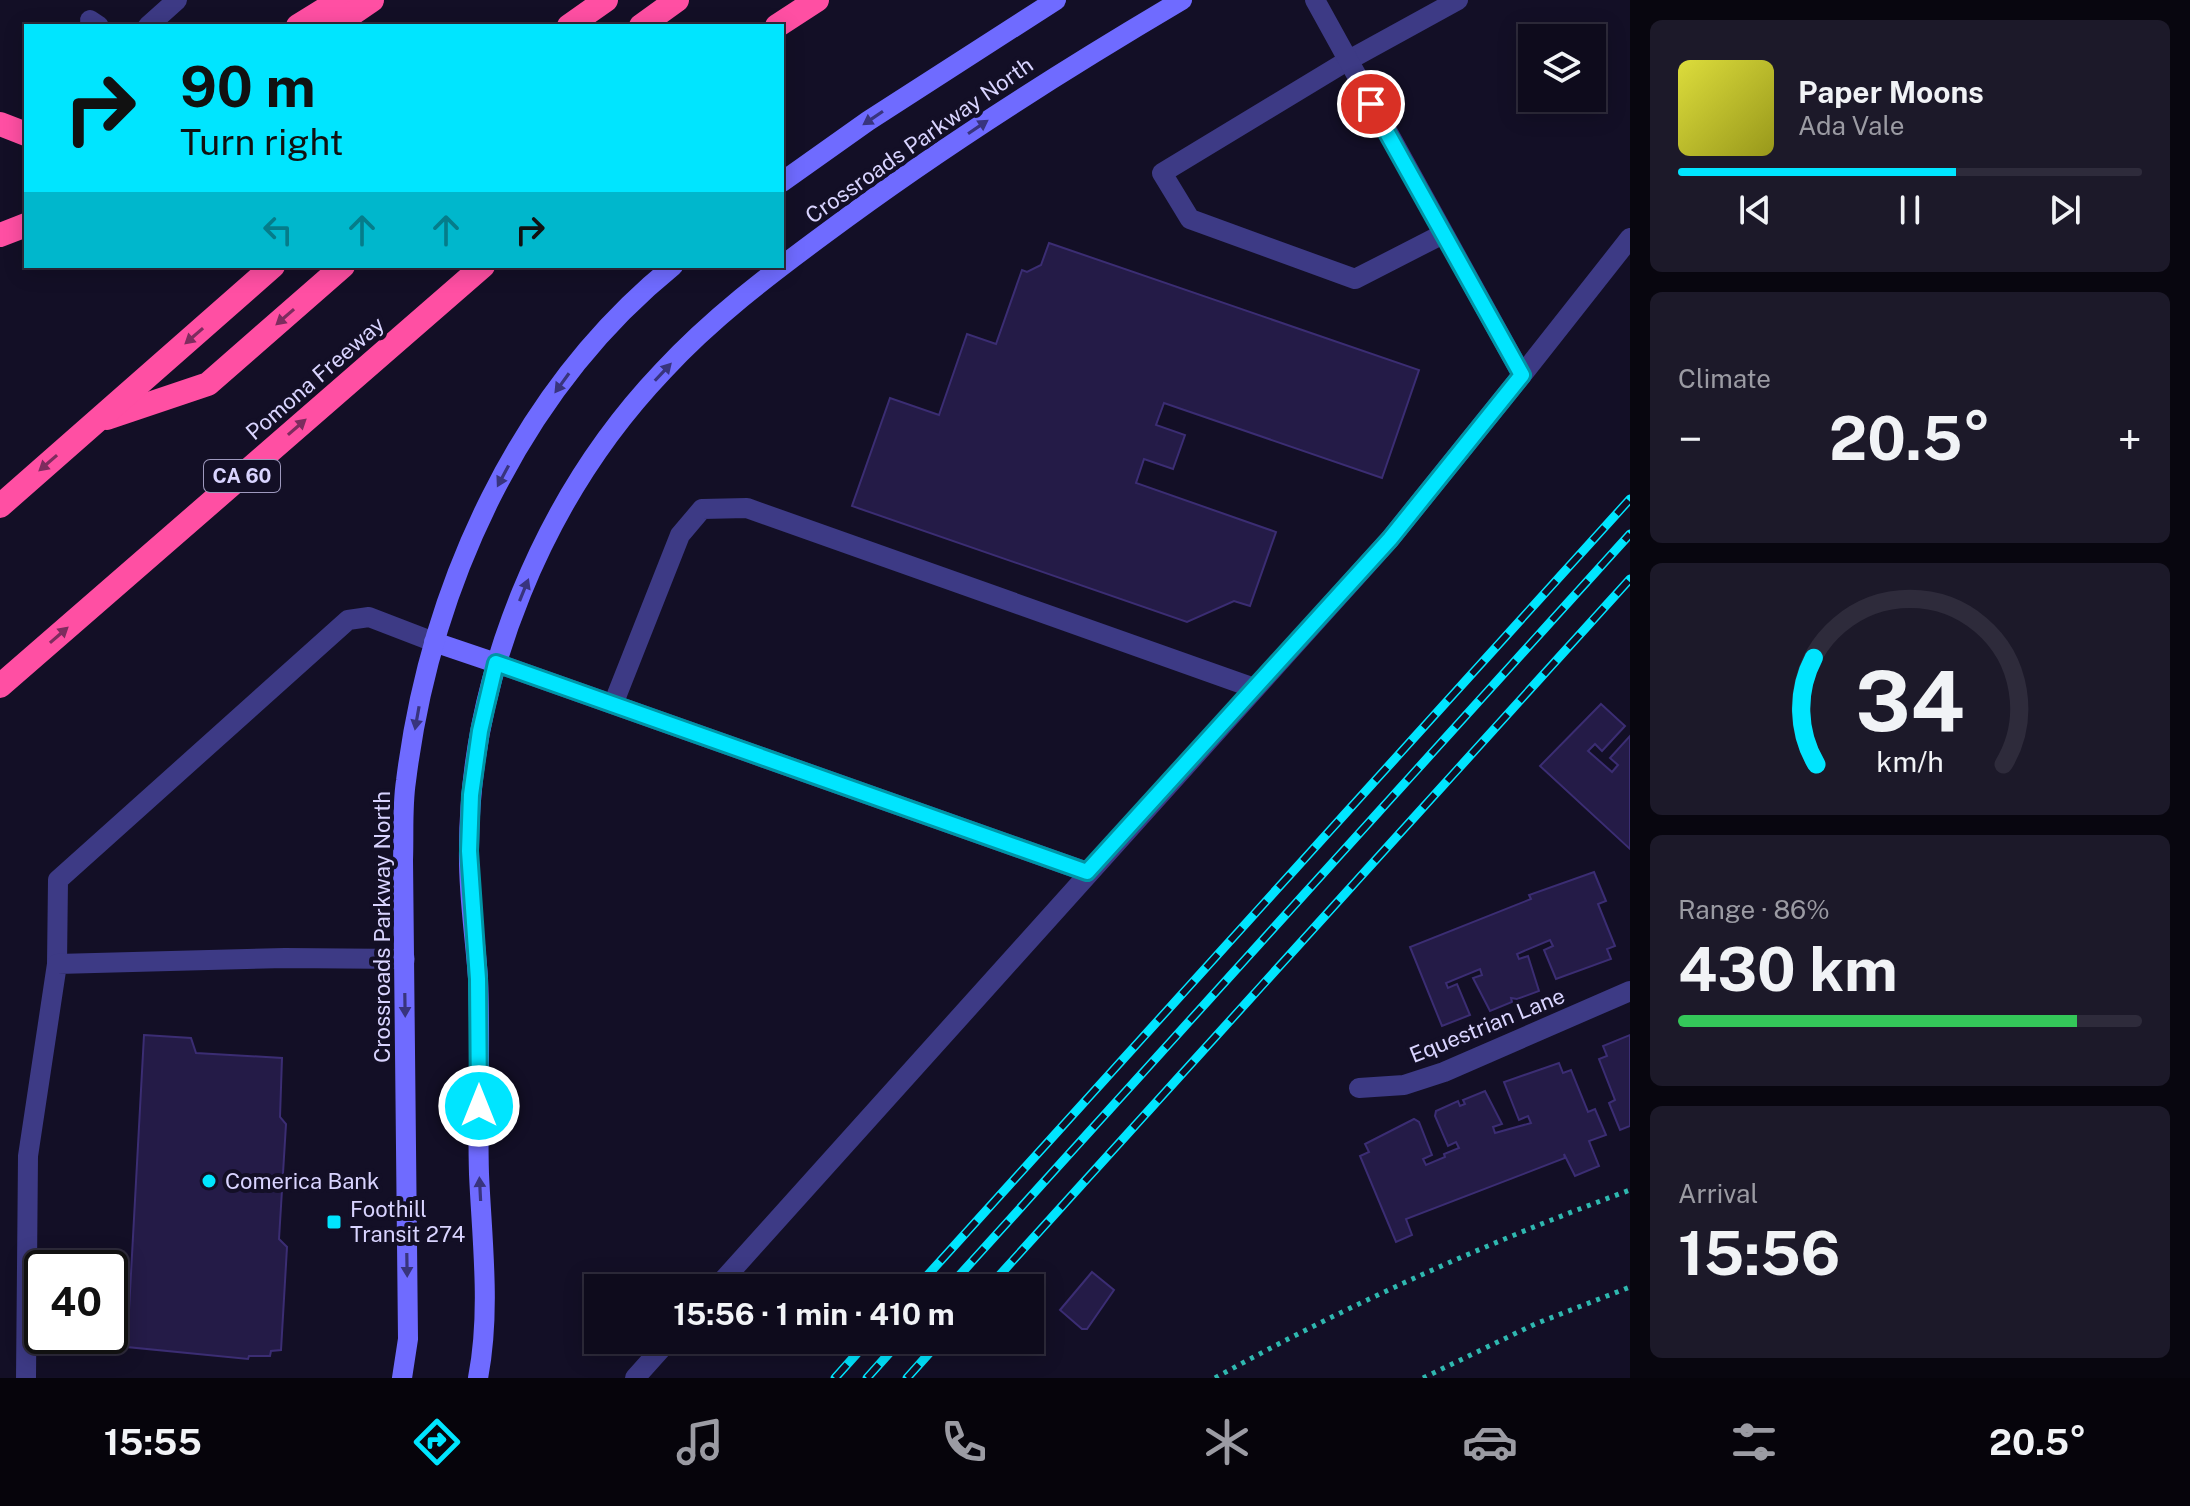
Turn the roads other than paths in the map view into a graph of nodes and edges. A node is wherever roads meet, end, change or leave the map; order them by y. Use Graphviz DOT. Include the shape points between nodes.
graph roads {
  1 [pos="177,0"];
  2 [pos="340,0"];
  3 [pos="372,0"];
  4 [pos="606,0"];
  5 [pos="677,0"];
  6 [pos="817,0"];
  7 [pos="1056,0"];
  8 [pos="1182,0"];
  9 [pos="1315,0"];
  10 [pos="1458,0"];
  11 [pos="150,24"];
  12 [pos="301,24"];
  13 [pos="337,24"];
  14 [pos="572,24"];
  15 [pos="644,24"];
  16 [pos="780,24"];
  17 [pos="1347,61"];
  18 [pos="0,124"];
  19 [pos="24,133"];
  20 [pos="784,181"];
  21 [pos="24,226"];
  22 [pos="1443,234"];
  23 [pos="0,235"];
  24 [pos="1630,238"];
  25 [pos="784,265"];
  26 [pos="271,268"];
  27 [pos="341,268"];
  28 [pos="481,268"];
  29 [pos="670,268"];
  30 [pos="781,268"];
  31 [pos="1522,375"];
  32 [pos="97,421"];
  33 [pos="0,506"];
  34 [pos="434,642"];
  35 [pos="496,663"];
  36 [pos="0,686"];
  37 [pos="1254,688"];
  38 [pos="614,702"];
  39 [pos="1087,872"];
  40 [pos="405,959"];
  41 [pos="57,964"];
  42 [pos="1630,991"];
  43 [pos="1359,1088"];
  44 [pos="728,1274"];
  45 [pos="656,1354"];
  46 [pos="26,1378"];
  47 [pos="402,1378"];
  48 [pos="478,1378"];
  49 [pos="635,1378"];
  1 -- 11 [label="street"];
  2 -- 12 [label="highway"];
  3 -- 13 [label="highway"];
  4 -- 14 [label="highway"];
  5 -- 15 [label="highway"];
  6 -- 16 [label="highway"];
  7 -- 20 [label="street, Crossroads Parkway North, one-way"];
  25 -- 8 [label="street, Crossroads Parkway North, one-way" via="889,186 1065,69"];
  9 -- 17 [label="street"];
  10 -- 17 [label="street"];
  17 -- 22 [label="street"];
  17 -- 22 [label="street" via="1162,173 1190,219 1355,279"];
  18 -- 19 [label="highway"];
  21 -- 23 [label="highway"];
  22 -- 31 [label="street"];
  24 -- 31 [label="street"];
  26 -- 32 [label="highway, one-way"];
  27 -- 32 [label="highway, one-way" via="208,384"];
  36 -- 28 [label="highway, Pomona Freeway / CA 60, one-way"];
  29 -- 34 [label="street, Crossroads Parkway North, one-way" via="581,357 543,409 484,511 454,576"];
  35 -- 30 [label="street, Crossroads Parkway North, one-way" via="563,508 612,432 663,371"];
  31 -- 37 [label="street" via="1390,539"];
  32 -- 33 [label="highway, one-way"];
  34 -- 35 [label="street"];
  34 -- 40 [label="street, Crossroads Parkway North, one-way" via="405,783"];
  34 -- 41 [label="street" via="369,617 348,620 58,880"];
  35 -- 38 [label="street"];
  48 -- 35 [label="street, Crossroads Parkway North, one-way" via="485,1278 478,979 469,851 480,731"];
  37 -- 38 [label="street" via="747,508 702,509 680,535"];
  37 -- 39 [label="street"];
  38 -- 39 [label="street"];
  39 -- 44 [label="street"];
  40 -- 41 [label="street"];
  40 -- 47 [label="street, Crossroads Parkway North, one-way" via="408,1339"];
  41 -- 46 [label="street" via="28,1156"];
  42 -- 43 [label="street, Equestrian Lane" via="1444,1072 1404,1085"];
  45 -- 49 [label="street"];
}
